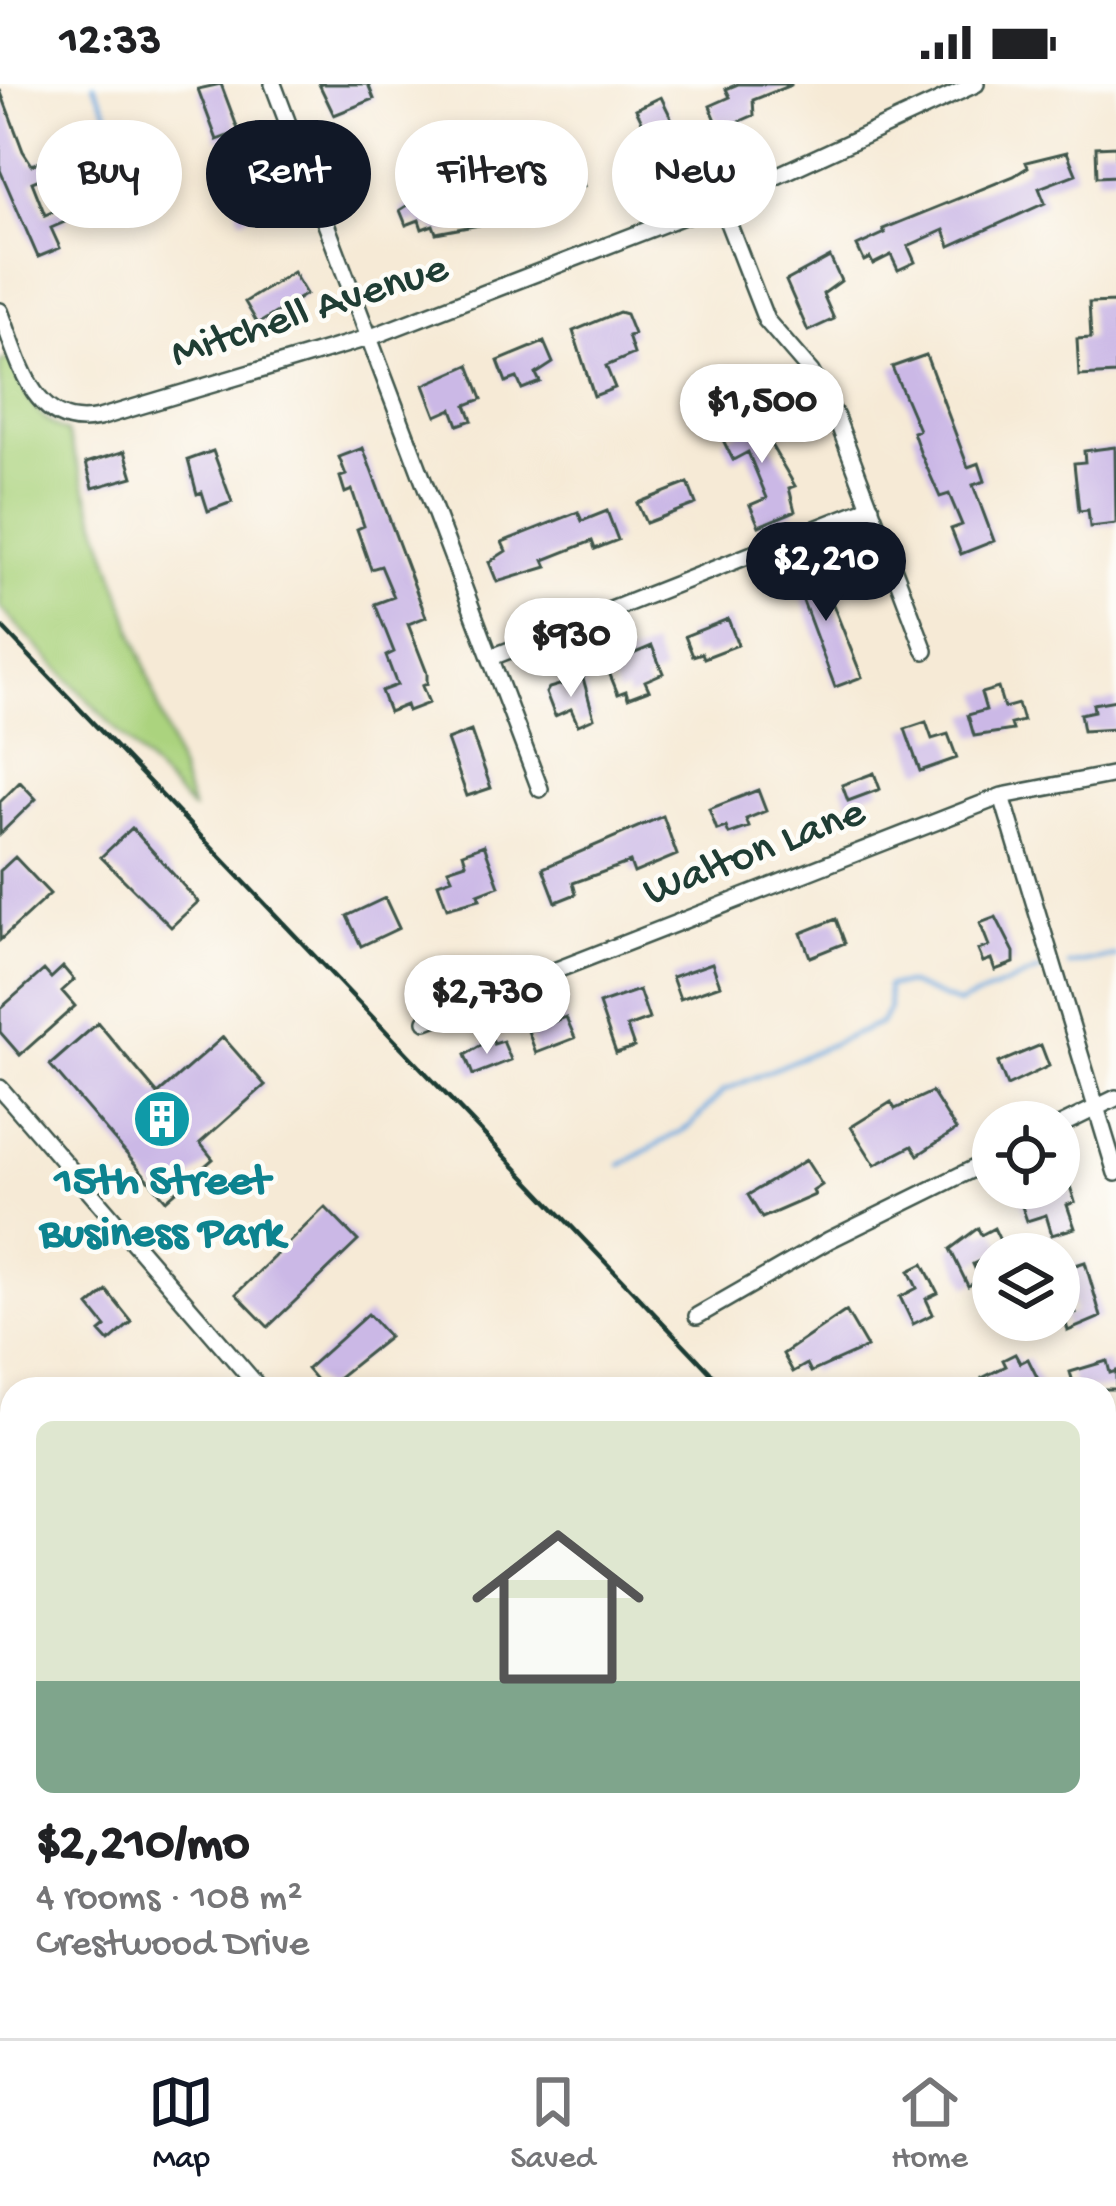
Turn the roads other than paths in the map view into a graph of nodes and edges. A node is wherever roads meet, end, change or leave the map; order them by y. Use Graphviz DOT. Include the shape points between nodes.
graph roads {
  1 [pos="272,84"];
  2 [pos="976,84"];
  3 [pos="777,176"];
  4 [pos="654,228"];
  5 [pos="731,228"];
  6 [pos="0,311"];
  7 [pos="371,337"];
  8 [pos="871,507"];
  9 [pos="926,651"];
  10 [pos="491,658"];
  11 [pos="1116,774"];
  12 [pos="540,790"];
  13 [pos="1002,796"];
  14 [pos="426,1021"];
  15 [pos="0,1088"];
  16 [pos="1116,1098"];
  17 [pos="1098,1107"];
  18 [pos="1080,1116"];
  19 [pos="972,1169"];
  20 [pos="1116,1173"];
  21 [pos="697,1316"];
  22 [pos="250,1377"];
  1 -- 7 [label="street"];
  2 -- 3 [label="street, Mitchell Avenue"];
  4 -- 7 [label="street, Mitchell Avenue"];
  5 -- 8 [label="street" via="766,320 819,387"];
  6 -- 7 [label="street, Mitchell Avenue" via="38,400 58,418 80,422"];
  7 -- 10 [label="street"];
  8 -- 9 [label="street"];
  8 -- 10 [label="street"];
  10 -- 12 [label="street"];
  11 -- 13 [label="street, Walton Lane"];
  13 -- 14 [label="street, Walton Lane"];
  13 -- 17 [label="street"];
  15 -- 22 [label="street"];
  16 -- 17 [label="street"];
  17 -- 18 [label="street"];
  17 -- 20 [label="street"];
  19 -- 21 [label="street"];
}
